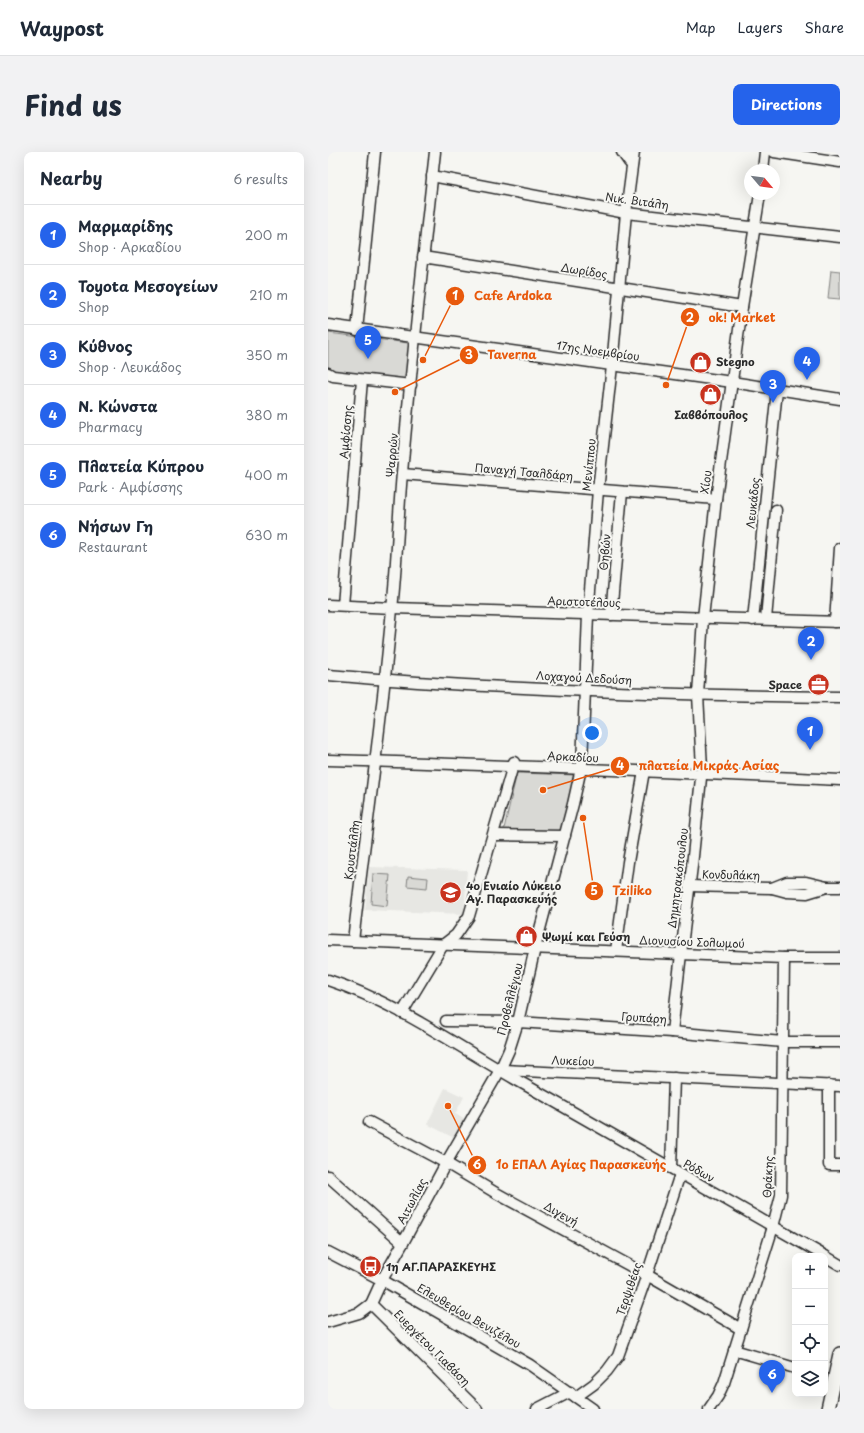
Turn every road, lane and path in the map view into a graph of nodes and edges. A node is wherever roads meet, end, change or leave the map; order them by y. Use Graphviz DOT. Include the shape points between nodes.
graph roads {
  1 [pos="375,152"];
  2 [pos="435,152"];
  3 [pos="622,152"];
  4 [pos="634,152"];
  5 [pos="765,152"];
  6 [pos="774,152"];
  7 [pos="840,162"];
  8 [pos="764,164"];
  9 [pos="632,165"];
  10 [pos="432,176"];
  11 [pos="759,200"];
  12 [pos="626,213"];
  13 [pos="755,228"];
  14 [pos="840,237"];
  15 [pos="423,257"];
  16 [pos="619,288"];
  17 [pos="742,307"];
  18 [pos="328,325"];
  19 [pos="357,330"];
  20 [pos="414,337"];
  21 [pos="612,366"];
  22 [pos="328,373"];
  23 [pos="362,380"];
  24 [pos="732,382"];
  25 [pos="411,385"];
  26 [pos="777,390"];
  27 [pos="840,399"];
  28 [pos="402,474"];
  29 [pos="598,490"];
  30 [pos="622,492"];
  31 [pos="716,499"];
  32 [pos="776,510"];
  33 [pos="840,548"];
  34 [pos="328,605"];
  35 [pos="343,605"];
  36 [pos="392,608"];
  37 [pos="588,615"];
  38 [pos="611,615"];
  39 [pos="703,618"];
  40 [pos="766,619"];
  41 [pos="753,620"];
  42 [pos="838,622"];
  43 [pos="328,675"];
  44 [pos="385,680"];
  45 [pos="585,690"];
  46 [pos="698,695"];
  47 [pos="840,697"];
  48 [pos="328,755"];
  49 [pos="376,759"];
  50 [pos="328,760"];
  51 [pos="514,764"];
  52 [pos="581,767"];
  53 [pos="644,771"];
  54 [pos="702,771"];
  55 [pos="840,773"];
  56 [pos="840,780"];
  57 [pos="494,835"];
  58 [pos="565,836"];
  59 [pos="689,886"];
  60 [pos="840,887"];
  61 [pos="328,940"];
  62 [pos="353,941"];
  63 [pos="443,945"];
  64 [pos="535,948"];
  65 [pos="616,951"];
  66 [pos="681,954"];
  67 [pos="784,958"];
  68 [pos="840,958"];
  69 [pos="328,980"];
  70 [pos="402,1012"];
  71 [pos="446,1021"];
  72 [pos="518,1022"];
  73 [pos="672,1032"];
  74 [pos="783,1042"];
  75 [pos="840,1042"];
  76 [pos="500,1070"];
  77 [pos="674,1078"];
  78 [pos="783,1083"];
  79 [pos="830,1085"];
  80 [pos="840,1086"];
  81 [pos="369,1122"];
  82 [pos="446,1163"];
  83 [pos="840,1165"];
  84 [pos="671,1168"];
  85 [pos="680,1174"];
  86 [pos="328,1176"];
  87 [pos="773,1227"];
  88 [pos="403,1243"];
  89 [pos="328,1252"];
  90 [pos="820,1253"];
  91 [pos="828,1258"];
  92 [pos="840,1265"];
  93 [pos="647,1275"];
  94 [pos="382,1280"];
  95 [pos="370,1304"];
  96 [pos="328,1322"];
  97 [pos="741,1329"];
  98 [pos="734,1350"];
  99 [pos="840,1354"];
  100 [pos="792,1367"];
  101 [pos="830,1378"];
  102 [pos="573,1394"];
  103 [pos="477,1409"];
  104 [pos="537,1409"];
  105 [pos="593,1409"];
  106 [pos="709,1409"];
  107 [pos="828,1409"];
  1 -- 19 [label="street"];
  2 -- 10 [label="street, Ψαρρών"];
  3 -- 9 [label="street"];
  4 -- 9 [label="street, Μενίππου"];
  5 -- 8 [label="street"];
  6 -- 7 [label="street"];
  9 -- 12 [label="street, Μενίππου"];
  10 -- 12 [label="street, Νικ. Βιτάλη"];
  10 -- 15 [label="street, Ψαρρών"];
  11 -- 13 [label="street, Χίου"];
  12 -- 13 [label="street, Νικ. Βιτάλη"];
  12 -- 16 [label="street, Μενίππου"];
  13 -- 14 [label="street, Νικ. Βιτάλη"];
  13 -- 17 [label="street, Χίου"];
  15 -- 16 [label="street, Δωρίδος"];
  15 -- 20 [label="street, Ψαρρών"];
  16 -- 17 [label="street, Δωρίδος"];
  16 -- 21 [label="street, Μενίππου"];
  17 -- 24 [label="street, Χίου"];
  18 -- 19 [label="street, 17ης Νοεμβρίου"];
  19 -- 20 [label="street, 17ης Νοεμβρίου"];
  20 -- 21 [label="street, 17ης Νοεμβρίου"];
  20 -- 25 [label="street, Ψαρρών"];
  21 -- 24 [label="street, 17ης Νοεμβρίου"];
  21 -- 29 [label="street, Μενίππου"];
  22 -- 23 [label="street"];
  23 -- 25 [label="street"];
  23 -- 35 [label="street, Αμφίσσης"];
  24 -- 26 [label="street, 17ης Νοεμβρίου"];
  24 -- 31 [label="street, Χίου"];
  25 -- 28 [label="street, Ψαρρών"];
  26 -- 27 [label="street, 17ης Νοεμβρίου"];
  26 -- 41 [label="street, Λευκάδος"];
  28 -- 29 [label="street, Παναγή Τσαλδάρη"];
  28 -- 36 [label="street, Ψαρρών"];
  29 -- 30 [label="street, Παναγή Τσαλδάρη"];
  29 -- 37 [label="street, Μενίππου"];
  30 -- 31 [label="street, Παναγή Τσαλδάρη"];
  30 -- 38 [label="street, Θηβών"];
  31 -- 39 [label="street, Χίου"];
  32 -- 40 [label="street"];
  33 -- 42 [label="street"];
  34 -- 35 [label="street, Αριστοτέλους"];
  35 -- 36 [label="street, Αριστοτέλους"];
  36 -- 37 [label="street, Αριστοτέλους"];
  36 -- 44 [label="street, Ψαρρών"];
  37 -- 38 [label="street, Αριστοτέλους"];
  37 -- 45 [label="street, Μενίππου"];
  38 -- 39 [label="street, Αριστοτέλους"];
  39 -- 41 [label="street, Αριστοτέλους"];
  39 -- 46 [label="street, Χίου"];
  40 -- 41 [label="street, Αριστοτέλους"];
  40 -- 42 [label="street, Αριστοτέλους"];
  43 -- 44 [label="street, Λοχαγού Δεδούση"];
  44 -- 45 [label="street, Λοχαγού Δεδούση"];
  44 -- 49 [label="street, Ψαρρών"];
  45 -- 46 [label="street, Λοχαγού Δεδούση"];
  45 -- 52 [label="street, Μενίππου"];
  46 -- 47 [label="street, Λοχαγού Δεδούση"];
  46 -- 54 [label="street, Χίου"];
  48 -- 49 [label="street, Αρκαδίου"];
  49 -- 50 [label="street, Αρκαδίου"];
  49 -- 51 [label="street, Αρκαδίου"];
  49 -- 62 [label="street, Κρυστάλλη"];
  51 -- 52 [label="street, Αρκαδίου"];
  51 -- 57 [label="street"];
  52 -- 53 [label="street, Αρκαδίου"];
  52 -- 54 [label="street, Αρκαδίου"];
  52 -- 58 [label="street, Προβελλέγιου"];
  53 -- 54 [label="street, Αρκαδίου"];
  53 -- 65 [label="street"];
  54 -- 55 [label="street, Αρκαδίου"];
  54 -- 56 [label="street, Αρκαδίου"];
  54 -- 59 [label="street, Δημητρακόπουλου"];
  57 -- 58 [label="street"];
  57 -- 63 [label="street" via="469,916 456,935"];
  58 -- 64 [label="street, Προβελλέγιου"];
  59 -- 60 [label="street, Κονδυλάκη" via="772,888 787,882 806,882"];
  59 -- 66 [label="street, Δημητρακόπουλου"];
  61 -- 62 [label="street, Διονυσίου Σολωμού"];
  62 -- 63 [label="street, Διονυσίου Σολωμού"];
  63 -- 64 [label="street, Διονυσίου Σολωμού"];
  63 -- 70 [label="street"];
  64 -- 65 [label="street, Διονυσίου Σολωμού"];
  64 -- 72 [label="street, Προβελλέγιου"];
  65 -- 66 [label="street, Διονυσίου Σολωμού"];
  66 -- 67 [label="street, Διονυσίου Σολωμού"];
  66 -- 73 [label="street, Δημητρακόπουλου"];
  67 -- 68 [label="street, Διονυσίου Σολωμού"];
  67 -- 74 [label="street, Θράκης"];
  69 -- 70 [label="street, Λυκείου"];
  70 -- 76 [label="street, Λυκείου"];
  71 -- 72 [label="street, Γρυπάρη"];
  72 -- 73 [label="street, Γρυπάρη"];
  72 -- 76 [label="street, Προβελλέγιου"];
  73 -- 74 [label="street, Γρυπάρη"];
  74 -- 75 [label="street, Γρυπάρη"];
  74 -- 78 [label="street, Θράκης"];
  76 -- 77 [label="street, Λυκείου"];
  76 -- 82 [label="street, Αιτωλίας"];
  76 -- 84 [label="street, Ρόδων"];
  77 -- 78 [label="street, Λυκείου"];
  77 -- 84 [label="street"];
  78 -- 79 [label="street, Λυκείου"];
  78 -- 87 [label="street, Θράκης" via="781,1195"];
  79 -- 80 [label="street, Λυκείου"];
  79 -- 83 [label="street" via="829,1165"];
  81 -- 82 [label="street, Διγενή"];
  82 -- 88 [label="street, Αιτωλίας"];
  82 -- 93 [label="street, Διγενή"];
  84 -- 85 [label="street, Ρόδων"];
  85 -- 87 [label="street, Ρόδων"];
  85 -- 93 [label="street, Τερψιθέας"];
  86 -- 88 [label="street"];
  87 -- 90 [label="street, Ρόδων"];
  87 -- 97 [label="street, Θράκης"];
  88 -- 94 [label="street, Αιτωλίας"];
  89 -- 94 [label="street, Ελευθερίου Βενιζέλου"];
  91 -- 92 [label="street, Ρόδων"];
  93 -- 97 [label="street, Διγενή"];
  93 -- 102 [label="street, Τερψιθέας" via="618,1356 594,1384"];
  94 -- 95 [label="street, Αιτωλίας"];
  94 -- 102 [label="street, Ελευθερίου Βενιζέλου" via="530,1365"];
  95 -- 96 [label="street" via="359,1313"];
  95 -- 103 [label="street, Ευεργέτου Γιαβάση"];
  97 -- 98 [label="street, Θράκης"];
  98 -- 100 [label="street"];
  98 -- 106 [label="street, Θράκης" via="724,1383"];
  99 -- 101 [label="main road"];
  101 -- 107 [label="main road"];
  102 -- 104 [label="street, Τερψιθέας"];
  102 -- 105 [label="street, Ελευθερίου Βενιζέλου"];
}
